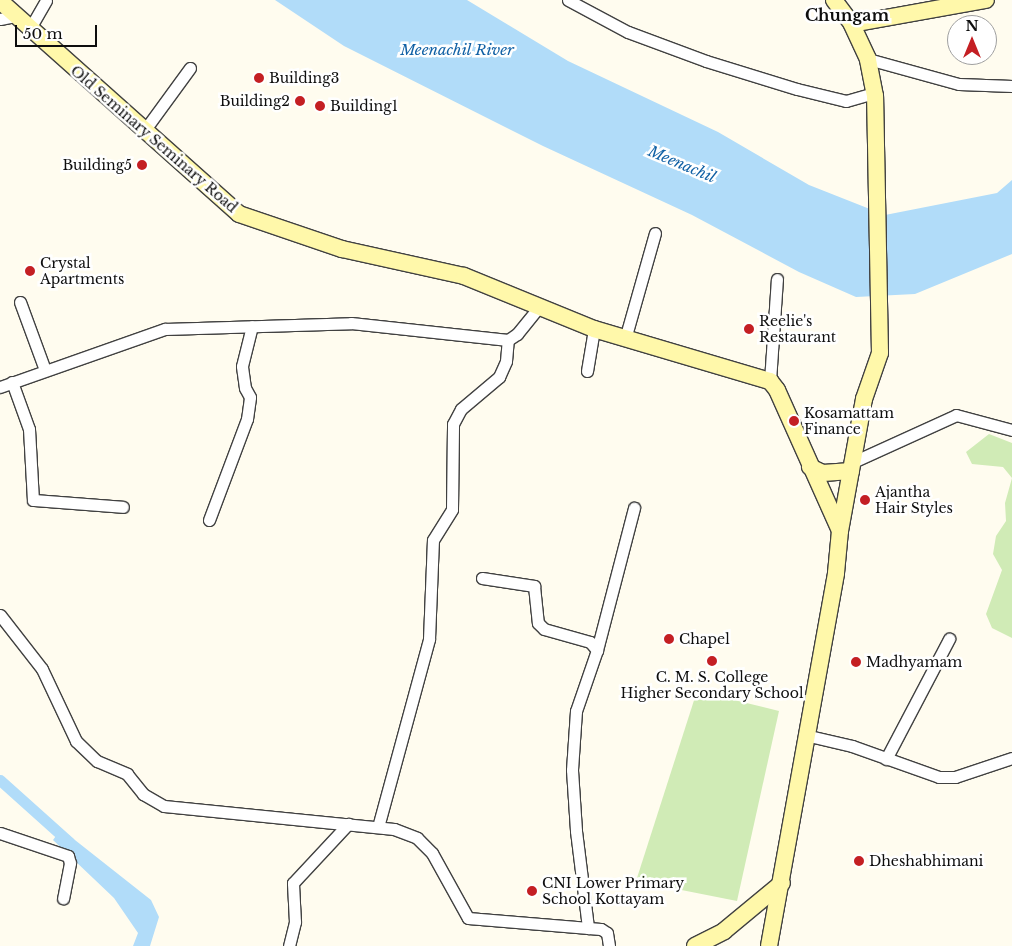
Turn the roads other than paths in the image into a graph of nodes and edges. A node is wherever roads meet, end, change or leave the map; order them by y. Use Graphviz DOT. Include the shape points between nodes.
graph roads {
  1 [pos="46,0"];
  2 [pos="568,0"];
  3 [pos="834,0"];
  4 [pos="986,0"];
  5 [pos="0,1"];
  6 [pos="7,17"];
  7 [pos="852,24"];
  8 [pos="29,30"];
  9 [pos="868,59"];
  10 [pos="190,68"];
  11 [pos="1012,86"];
  12 [pos="874,95"];
  13 [pos="144,130"];
  14 [pos="655,233"];
  15 [pos="777,279"];
  16 [pos="20,302"];
  17 [pos="538,308"];
  18 [pos="252,326"];
  19 [pos="594,328"];
  20 [pos="625,339"];
  21 [pos="508,340"];
  22 [pos="45,370"];
  23 [pos="587,371"];
  24 [pos="770,381"];
  25 [pos="12,382"];
  26 [pos="0,387"];
  27 [pos="1012,430"];
  28 [pos="810,467"];
  29 [pos="852,467"];
  30 [pos="123,507"];
  31 [pos="634,508"];
  32 [pos="209,520"];
  33 [pos="840,531"];
  34 [pos="482,578"];
  35 [pos="0,615"];
  36 [pos="949,639"];
  37 [pos="597,650"];
  38 [pos="805,735"];
  39 [pos="1012,758"];
  40 [pos="886,759"];
  41 [pos="348,824"];
  42 [pos="378,827"];
  43 [pos="0,834"];
  44 [pos="782,883"];
  45 [pos="63,898"];
  46 [pos="588,928"];
  47 [pos="289,946"];
  48 [pos="609,946"];
  49 [pos="695,946"];
  50 [pos="768,946"];
  1 -- 8 [label="street"];
  2 -- 12 [label="street" via="628,32 706,61 846,101"];
  3 -- 7 [label="main road"];
  4 -- 7 [label="main road"];
  5 -- 6 [label="main road, Old Seminary Seminary Road"];
  6 -- 8 [label="main road, Old Seminary Seminary Road"];
  7 -- 9 [label="main road"];
  8 -- 13 [label="main road, Old Seminary Seminary Road"];
  9 -- 11 [label="street" via="959,84"];
  9 -- 12 [label="main road"];
  10 -- 13 [label="street"];
  12 -- 29 [label="main road" via="880,352 864,400"];
  13 -- 17 [label="main road, Old Seminary Seminary Road" via="239,214 342,249 464,276"];
  14 -- 20 [label="street"];
  15 -- 24 [label="street"];
  16 -- 22 [label="street"];
  17 -- 19 [label="main road, Old Seminary Seminary Road"];
  17 -- 21 [label="street"];
  18 -- 21 [label="street" via="351,323"];
  18 -- 22 [label="street" via="165,328"];
  18 -- 32 [label="street" via="242,366 245,388 250,397 247,418"];
  19 -- 20 [label="main road, Old Seminary Seminary Road"];
  19 -- 23 [label="street"];
  20 -- 24 [label="main road, Old Seminary Seminary Road"];
  21 -- 42 [label="street" via="506,361 499,377 461,409 453,424 452,509 433,540 429,639"];
  22 -- 25 [label="street"];
  24 -- 28 [label="main road" via="777,390"];
  25 -- 26 [label="street"];
  25 -- 30 [label="street" via="28,429 32,500"];
  27 -- 29 [label="street" via="956,415"];
  28 -- 29 [label="main road" via="823,472"];
  28 -- 33 [label="main road"];
  29 -- 33 [label="main road"];
  31 -- 37 [label="street"];
  33 -- 38 [label="main road" via="836,573"];
  34 -- 37 [label="street" via="534,586 538,623 544,629 590,642"];
  35 -- 41 [label="street" via="46,676 76,741 97,760 126,774 143,794 164,806"];
  36 -- 40 [label="street"];
  37 -- 46 [label="street" via="576,711 572,770"];
  38 -- 40 [label="street"];
  38 -- 44 [label="main road"];
  39 -- 40 [label="street" via="955,777 939,777"];
  41 -- 42 [label="street"];
  41 -- 47 [label="street" via="293,883 295,922"];
  42 -- 46 [label="street" via="417,838 432,853 468,918"];
  43 -- 45 [label="street" via="68,856 70,863"];
  44 -- 49 [label="main road" via="724,931"];
  44 -- 50 [label="main road"];
  46 -- 48 [label="street" via="607,933"];
}
